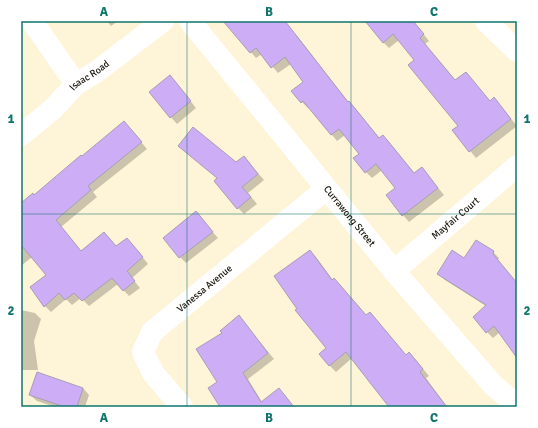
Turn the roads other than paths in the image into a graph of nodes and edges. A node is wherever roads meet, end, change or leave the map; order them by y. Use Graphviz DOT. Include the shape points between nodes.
graph roads {
  1 [pos="32,21"];
  2 [pos="163,21"];
  3 [pos="190,21"];
  4 [pos="486,21"];
  5 [pos="517,51"];
  6 [pos="76,84"];
  7 [pos="21,135"];
  8 [pos="517,166"];
  9 [pos="326,189"];
  10 [pos="394,271"];
  11 [pos="517,404"];
  12 [pos="182,407"];
  1 -- 6 [label="street"];
  2 -- 6 [label="street, Isaac Road" via="96,72"];
  3 -- 9 [label="street, Currawong Street"];
  4 -- 5 [label="street"];
  6 -- 7 [label="street, Isaac Road" via="53,109"];
  8 -- 10 [label="street, Mayfair Court"];
  9 -- 10 [label="street, Currawong Street"];
  9 -- 12 [label="street, Vanessa Avenue" via="152,332 143,352 153,373"];
  10 -- 11 [label="street, Currawong Street" via="493,386"];
}
